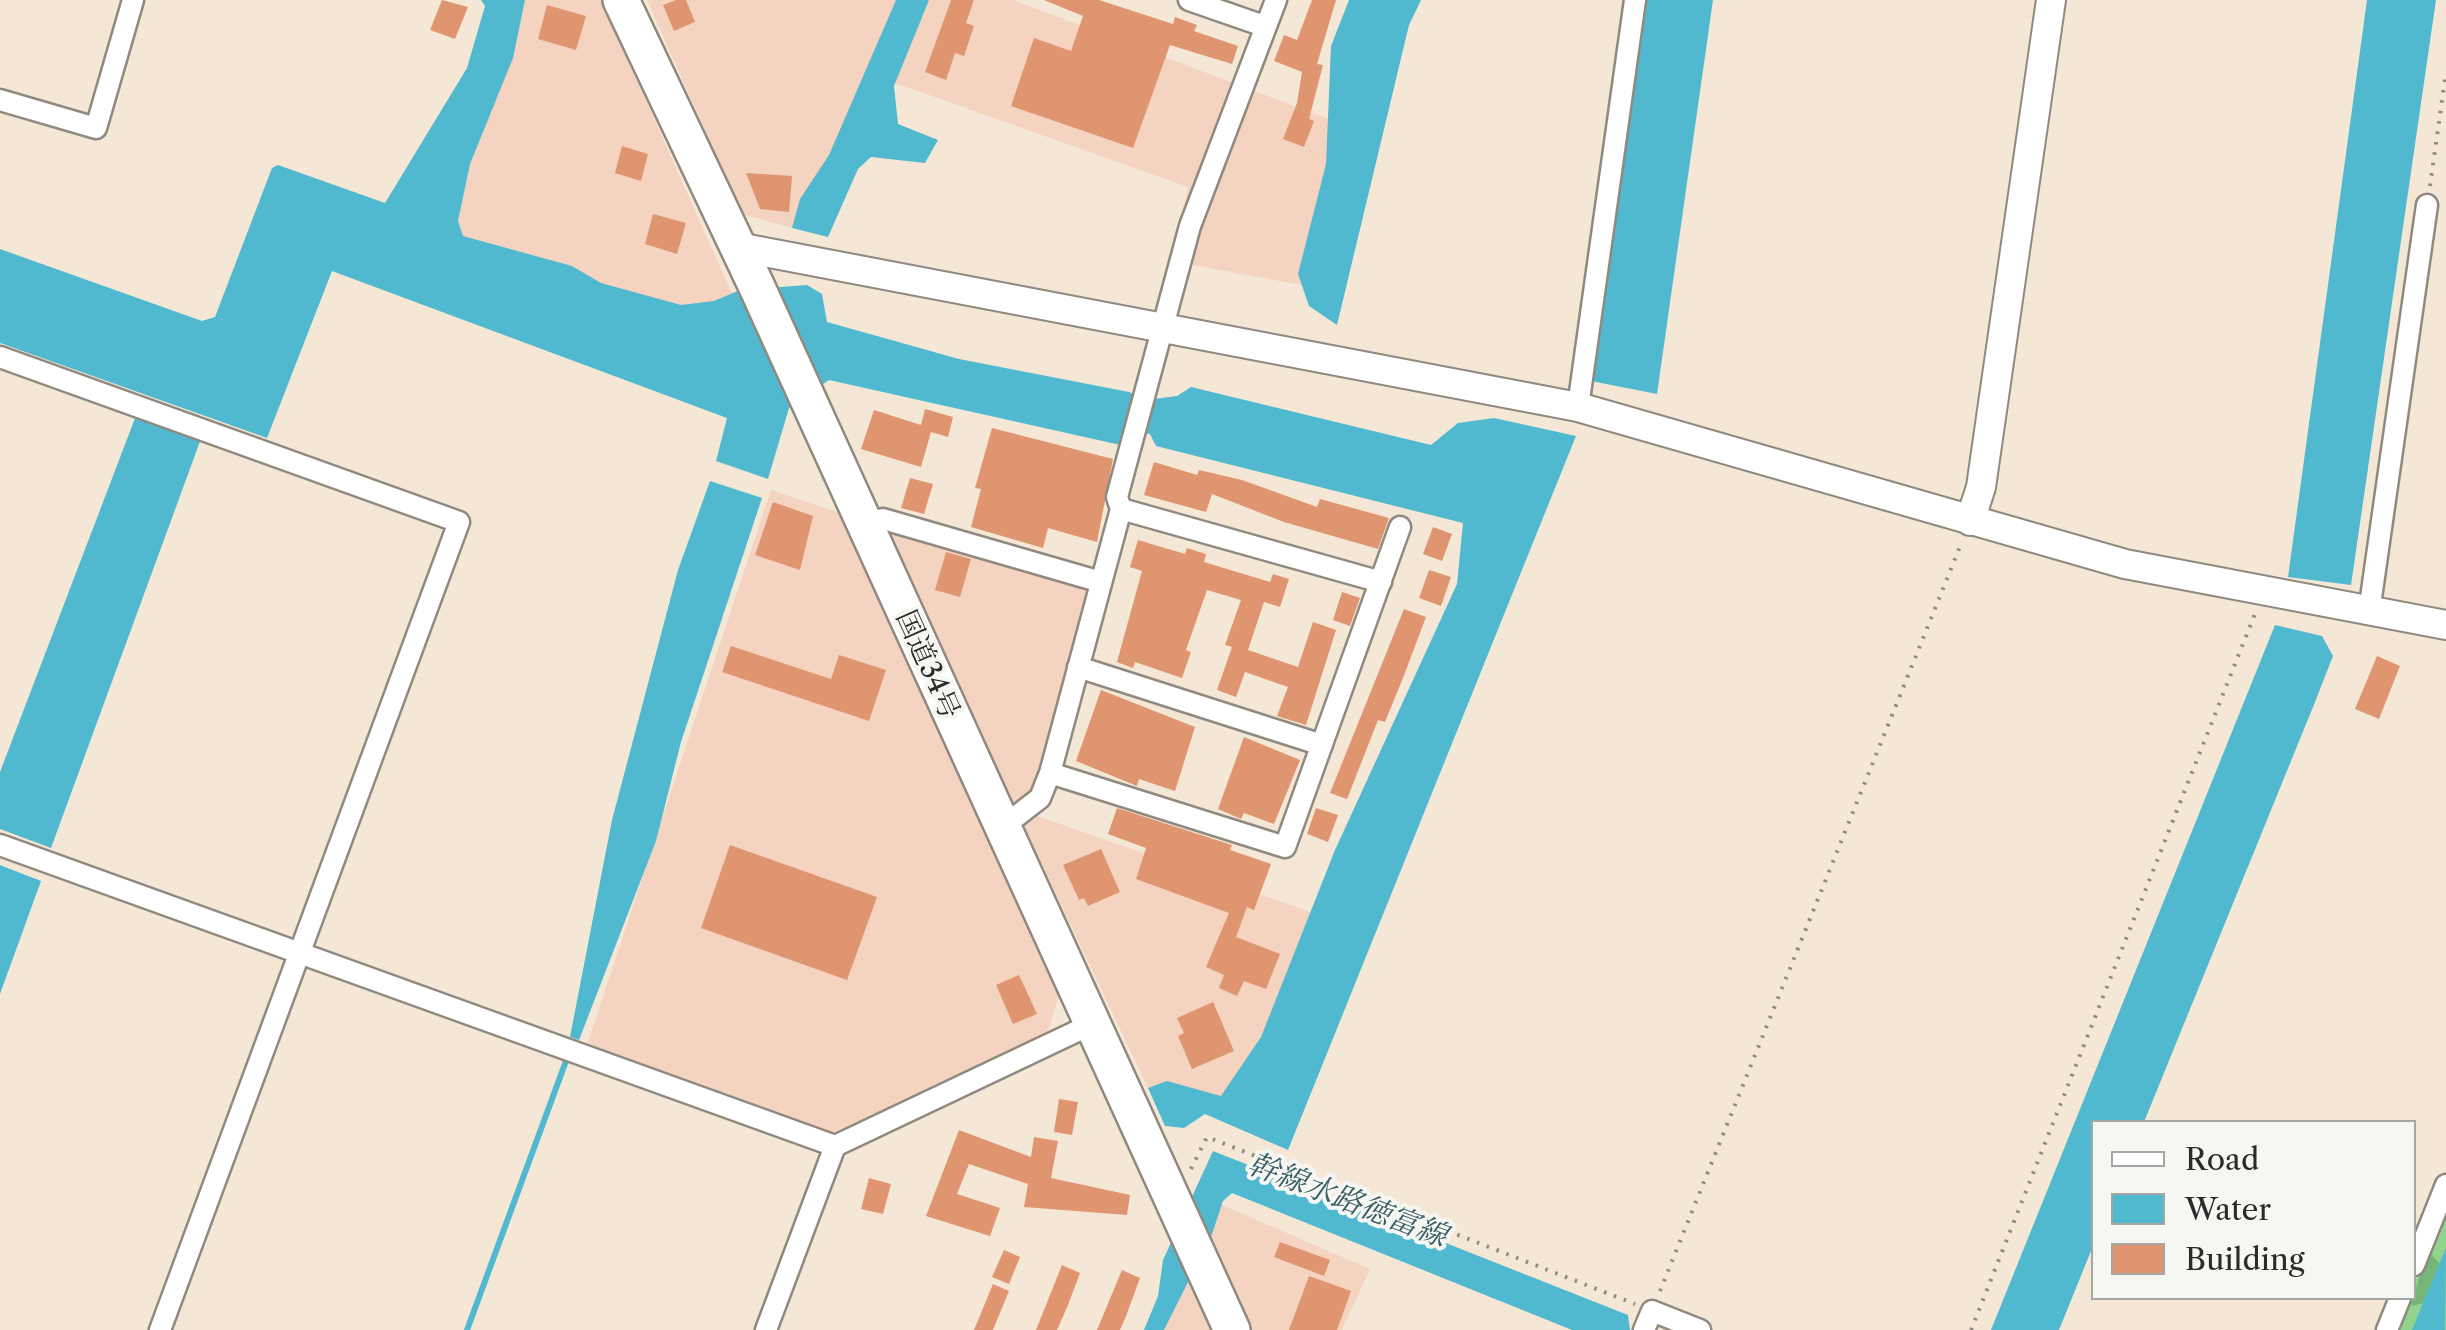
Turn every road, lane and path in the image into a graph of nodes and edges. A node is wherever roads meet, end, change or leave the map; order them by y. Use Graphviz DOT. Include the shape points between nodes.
graph roads {
  1 [pos="134,0"];
  2 [pos="620,0"];
  3 [pos="1188,0"];
  4 [pos="1276,0"];
  5 [pos="1635,0"];
  6 [pos="2051,0"];
  7 [pos="1264,26"];
  8 [pos="2446,72"];
  9 [pos="0,100"];
  10 [pos="2427,205"];
  11 [pos="738,247"];
  12 [pos="1159,327"];
  13 [pos="0,356"];
  14 [pos="1578,407"];
  15 [pos="1121,509"];
  16 [pos="1970,521"];
  17 [pos="865,526"];
  18 [pos="1400,526"];
  19 [pos="1101,582"];
  20 [pos="1381,582"];
  21 [pos="2263,592"];
  22 [pos="2368,612"];
  23 [pos="2446,624"];
  24 [pos="1078,667"];
  25 [pos="1322,745"];
  26 [pos="1050,773"];
  27 [pos="1000,829"];
  28 [pos="0,844"];
  29 [pos="299,953"];
  30 [pos="1092,1024"];
  31 [pos="834,1146"];
  32 [pos="2446,1185"];
  33 [pos="1177,1208"];
  34 [pos="2416,1259"];
  35 [pos="2399,1300"];
  36 [pos="1647,1323"];
  37 [pos="160,1330"];
  38 [pos="766,1330"];
  39 [pos="1232,1330"];
  40 [pos="1700,1330"];
  41 [pos="1971,1330"];
  42 [pos="2387,1330"];
  1 -- 9 [label="street" via="96,128"];
  2 -- 11 [label="highway, 国道34号"];
  3 -- 7 [label="street"];
  4 -- 7 [label="street"];
  5 -- 14 [label="street"];
  6 -- 16 [label="street" via="1981,487"];
  7 -- 12 [label="street"];
  8 -- 10 [label="path"];
  10 -- 22 [label="street"];
  11 -- 12 [label="street"];
  11 -- 17 [label="highway, 国道34号"];
  12 -- 14 [label="street"];
  12 -- 15 [label="street" via="1159,352 1118,497"];
  13 -- 29 [label="street" via="459,522"];
  14 -- 16 [label="street"];
  15 -- 19 [label="street"];
  15 -- 20 [label="street"];
  16 -- 21 [label="street" via="2125,564"];
  16 -- 36 [label="path"];
  17 -- 19 [label="street" via="884,520"];
  17 -- 27 [label="highway, 国道34号"];
  18 -- 20 [label="street"];
  19 -- 24 [label="street"];
  20 -- 25 [label="street"];
  21 -- 22 [label="street"];
  21 -- 41 [label="path"];
  22 -- 23 [label="street"];
  24 -- 25 [label="street"];
  24 -- 26 [label="street"];
  25 -- 26 [label="street" via="1285,847"];
  26 -- 27 [label="street" via="1040,798"];
  27 -- 30 [label="highway, 国道34号"];
  28 -- 29 [label="street"];
  29 -- 31 [label="street"];
  29 -- 37 [label="street"];
  30 -- 31 [label="street"];
  30 -- 33 [label="highway, 国道34号"];
  31 -- 38 [label="street"];
  32 -- 34 [label="street"];
  33 -- 36 [label="path" via="1206,1137"];
  33 -- 39 [label="highway, 国道34号"];
  35 -- 42 [label="street"];
  36 -- 40 [label="street"];
}
